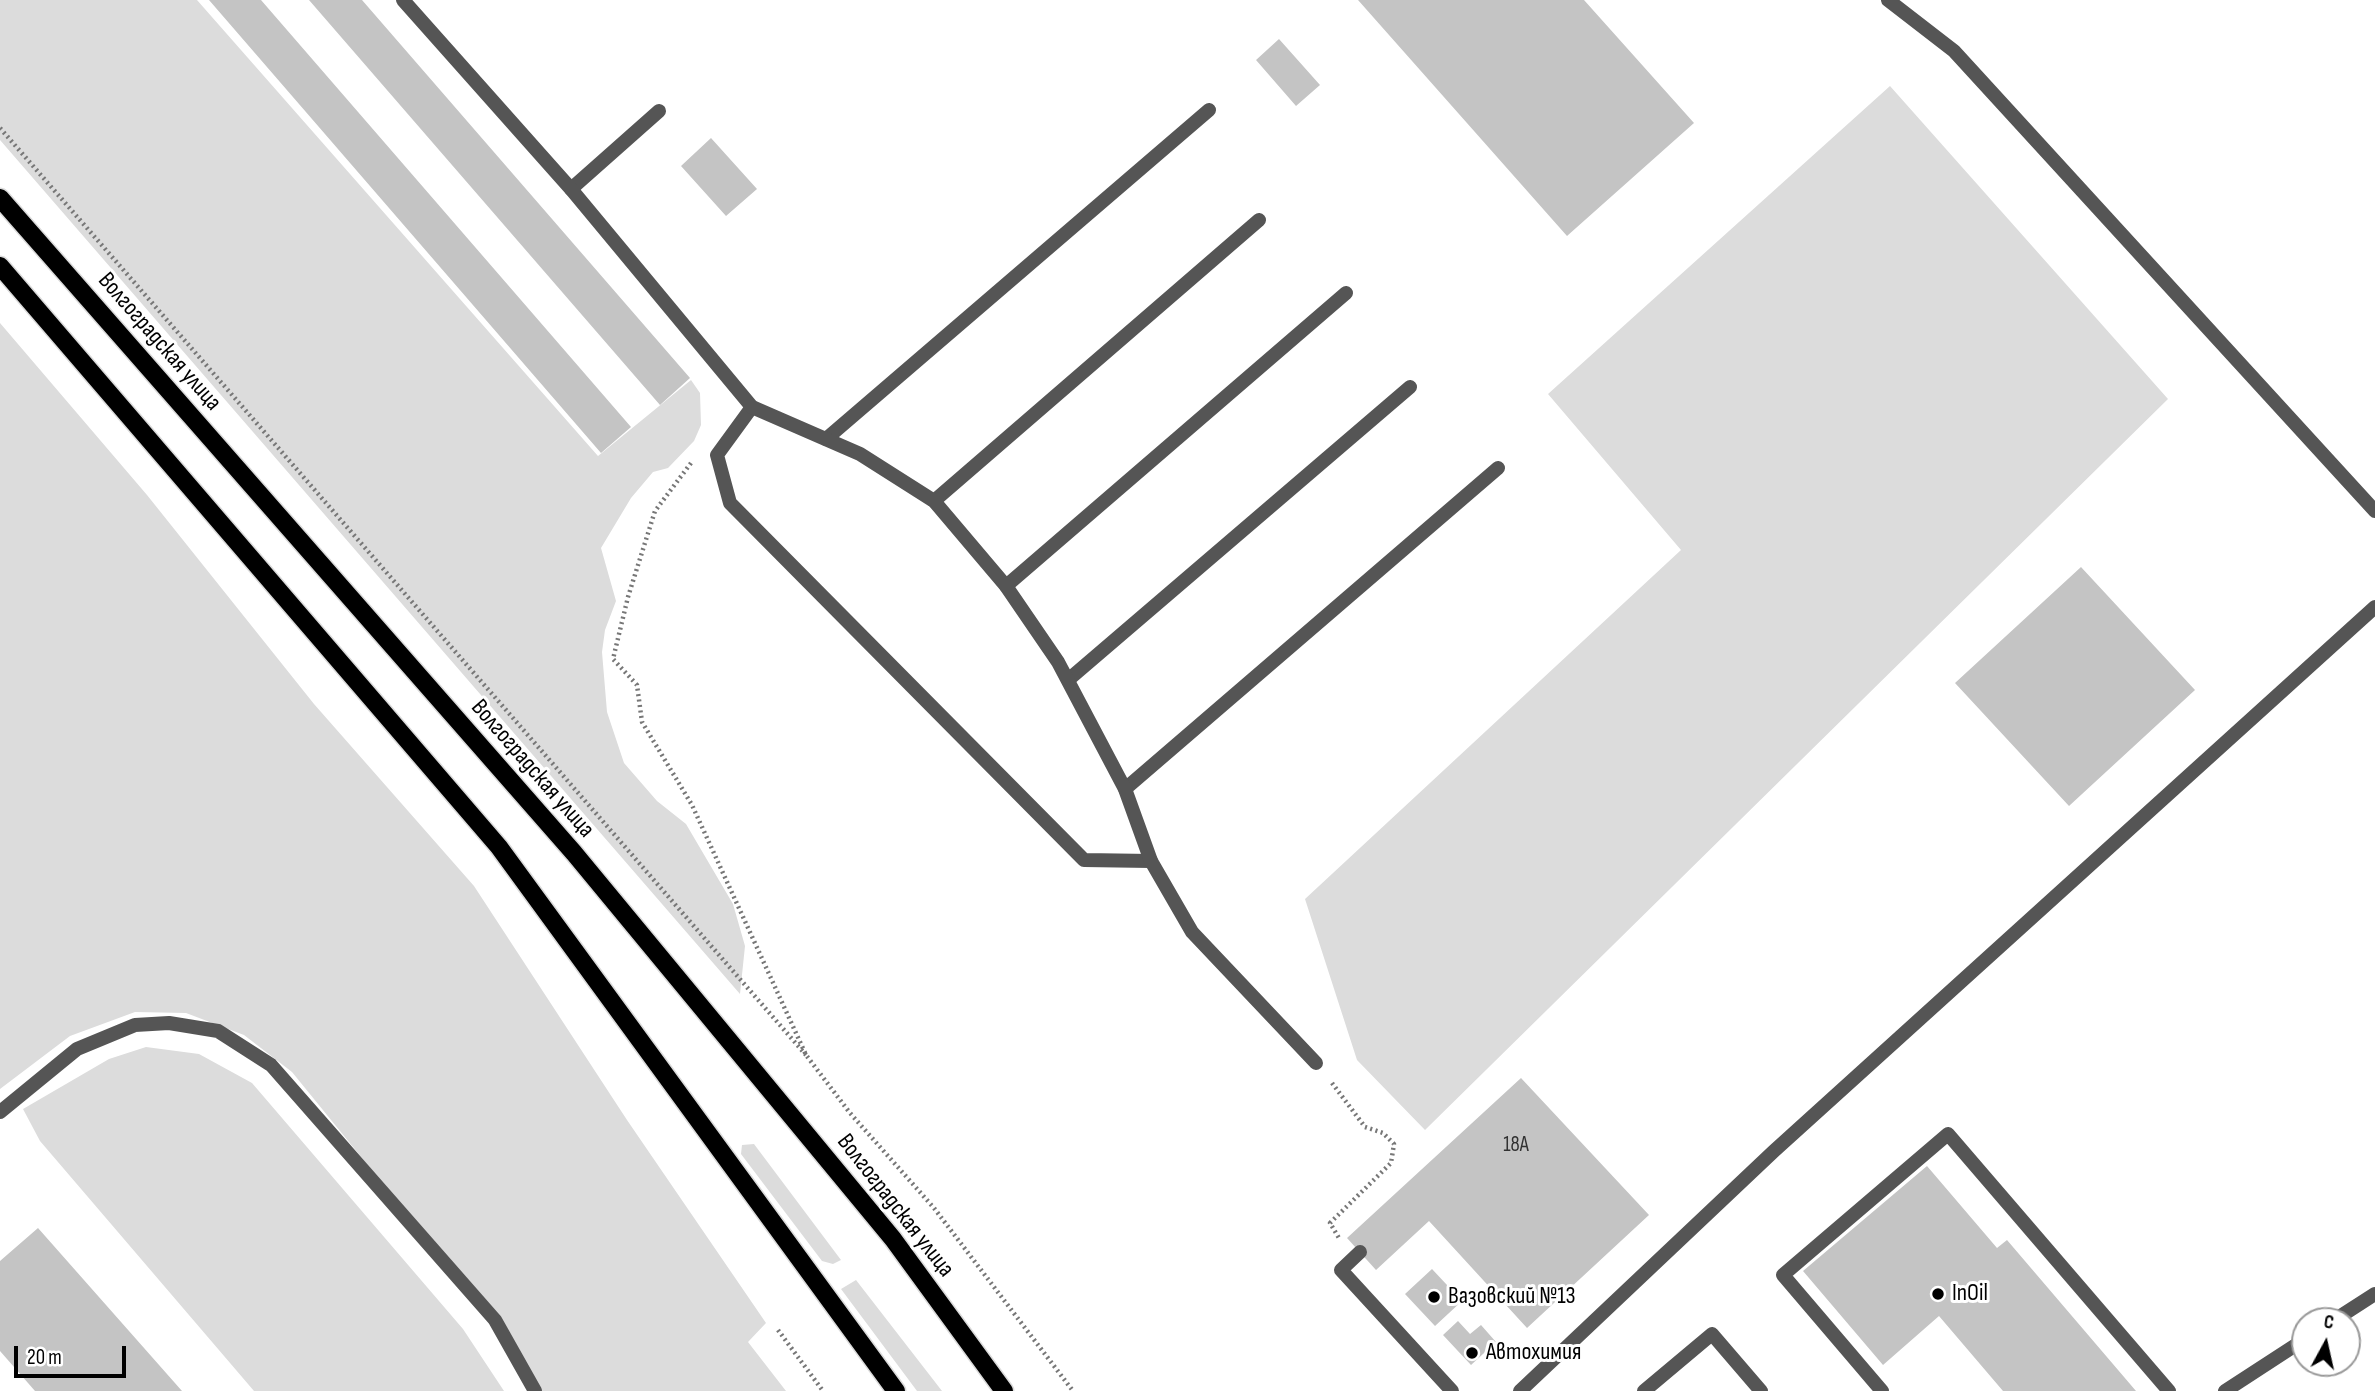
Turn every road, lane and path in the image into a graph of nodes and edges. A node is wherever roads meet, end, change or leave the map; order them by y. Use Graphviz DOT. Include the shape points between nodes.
graph roads {
  1 [pos="403,0"];
  2 [pos="1888,0"];
  3 [pos="1209,110"];
  4 [pos="659,111"];
  5 [pos="0,128"];
  6 [pos="571,189"];
  7 [pos="0,198"];
  8 [pos="1259,220"];
  9 [pos="0,266"];
  10 [pos="1346,293"];
  11 [pos="1410,387"];
  12 [pos="751,407"];
  13 [pos="827,439"];
  14 [pos="694,460"];
  15 [pos="1498,468"];
  16 [pos="934,500"];
  17 [pos="2375,511"];
  18 [pos="1006,586"];
  19 [pos="2375,607"];
  20 [pos="1068,680"];
  21 [pos="1125,789"];
  22 [pos="1151,861"];
  23 [pos="806,1055"];
  24 [pos="1316,1063"];
  25 [pos="0,1112"];
  26 [pos="1356,1256"];
  27 [pos="2375,1294"];
  28 [pos="2355,1307"];
  29 [pos="778,1330"];
  30 [pos="2291,1348"];
  31 [pos="535,1391"];
  32 [pos="823,1391"];
  33 [pos="896,1391"];
  34 [pos="1004,1391"];
  35 [pos="1073,1391"];
  36 [pos="1452,1391"];
  37 [pos="1520,1391"];
  38 [pos="1644,1391"];
  39 [pos="1761,1391"];
  40 [pos="1882,1391"];
  41 [pos="2169,1391"];
  42 [pos="2225,1391"];
  1 -- 6 [label="street"];
  2 -- 17 [label="street" via="1954,51"];
  3 -- 13 [label="street"];
  4 -- 6 [label="street"];
  5 -- 23 [label="path"];
  6 -- 12 [label="street"];
  7 -- 34 [label="main road, Волгоградская улица" via="574,853 893,1239"];
  8 -- 16 [label="street"];
  9 -- 33 [label="main road" via="499,847"];
  10 -- 18 [label="street"];
  11 -- 20 [label="street"];
  12 -- 13 [label="street"];
  12 -- 22 [label="street" via="717,456 730,503 1084,860"];
  13 -- 16 [label="street"];
  14 -- 23 [label="path" via="655,511 613,659 636,685 642,722 692,805"];
  15 -- 21 [label="street"];
  16 -- 18 [label="street"];
  18 -- 20 [label="street"];
  19 -- 37 [label="street" via="1774,1151"];
  20 -- 21 [label="street"];
  21 -- 22 [label="street"];
  22 -- 24 [label="street" via="1192,932"];
  23 -- 35 [label="path" via="934,1208"];
  24 -- 26 [label="path" via="1365,1127 1383,1133 1394,1144 1391,1163 1331,1223"];
  25 -- 31 [label="street" via="77,1049 135,1025 169,1023 218,1031 271,1065 495,1320"];
  26 -- 36 [label="street" via="1340,1270"];
  27 -- 28 [label="street"];
  29 -- 32 [label="path"];
  30 -- 42 [label="street"];
  38 -- 39 [label="street" via="1712,1334"];
  40 -- 41 [label="street" via="1783,1275 1948,1134"];
}
